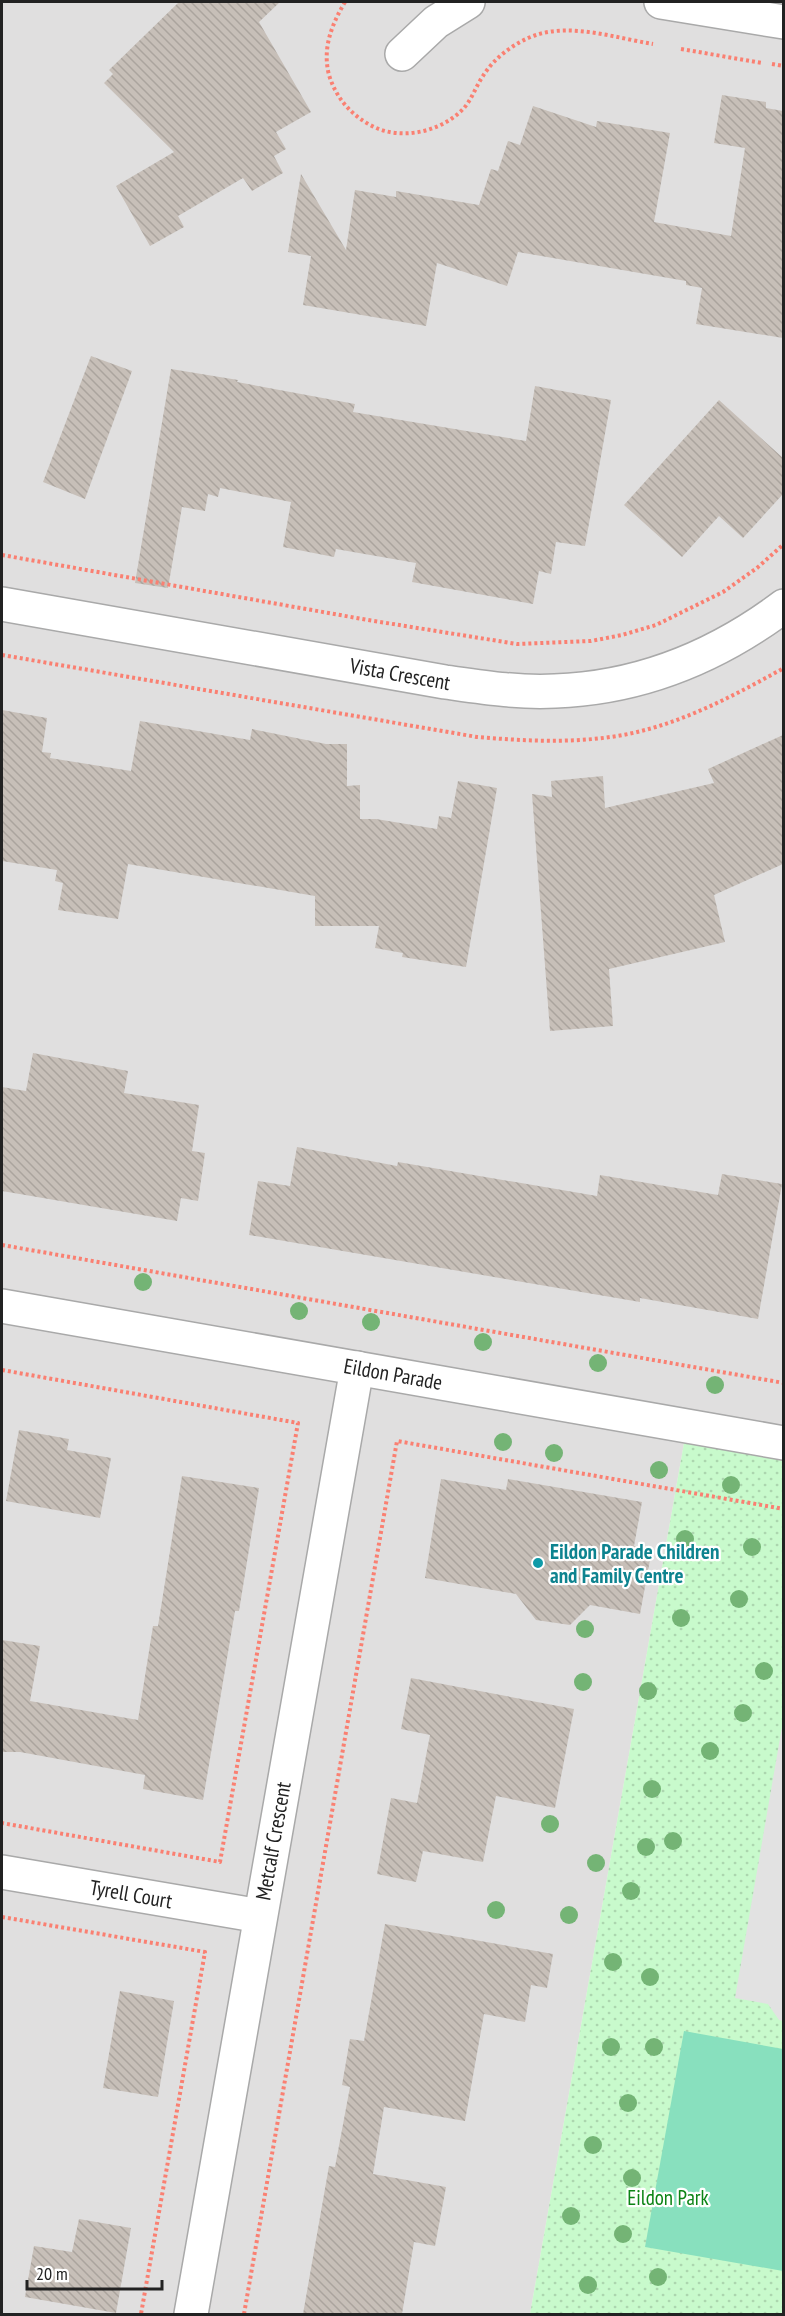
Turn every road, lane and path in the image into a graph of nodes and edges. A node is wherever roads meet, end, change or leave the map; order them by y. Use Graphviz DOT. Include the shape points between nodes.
graph roads {
  1 [pos="345,2"];
  2 [pos="468,2"];
  3 [pos="661,2"];
  4 [pos="783,22"];
  5 [pos="663,46"];
  6 [pos="674,48"];
  7 [pos="402,54"];
  8 [pos="783,66"];
  9 [pos="783,543"];
  10 [pos="2,555"];
  11 [pos="2,604"];
  12 [pos="783,606"];
  13 [pos="2,1245"];
  14 [pos="2,1306"];
  15 [pos="357,1368"];
  16 [pos="2,1370"];
  17 [pos="783,1383"];
  18 [pos="783,1443"];
  19 [pos="783,1509"];
  20 [pos="2,1823"];
  21 [pos="2,1872"];
  22 [pos="260,1916"];
  23 [pos="2,1917"];
  24 [pos="141,2314"];
  25 [pos="191,2314"];
  26 [pos="244,2314"];
  1 -- 5 [label="path" via="331,30 327,67 331,81 344,104 361,120 396,133 427,131 454,117 465,107 491,64 518,42 536,35 585,32"];
  2 -- 7 [label="street" via="436,22"];
  3 -- 4 [label="street"];
  6 -- 8 [label="path"];
  9 -- 10 [label="path" via="723,592 656,626 591,641 517,644"];
  11 -- 12 [label="street, Vista Crescent" via="445,682 553,691 614,685 666,671 708,654"];
  13 -- 17 [label="path"];
  14 -- 15 [label="street, Eildon Parade"];
  15 -- 18 [label="street, Eildon Parade"];
  15 -- 22 [label="street, Metcalf Crescent"];
  16 -- 20 [label="path" via="298,1424 220,1862"];
  19 -- 26 [label="path" via="397,1441"];
  21 -- 22 [label="street, Tyrell Court"];
  22 -- 25 [label="street, Metcalf Crescent"];
  23 -- 24 [label="path" via="205,1952"];
}
